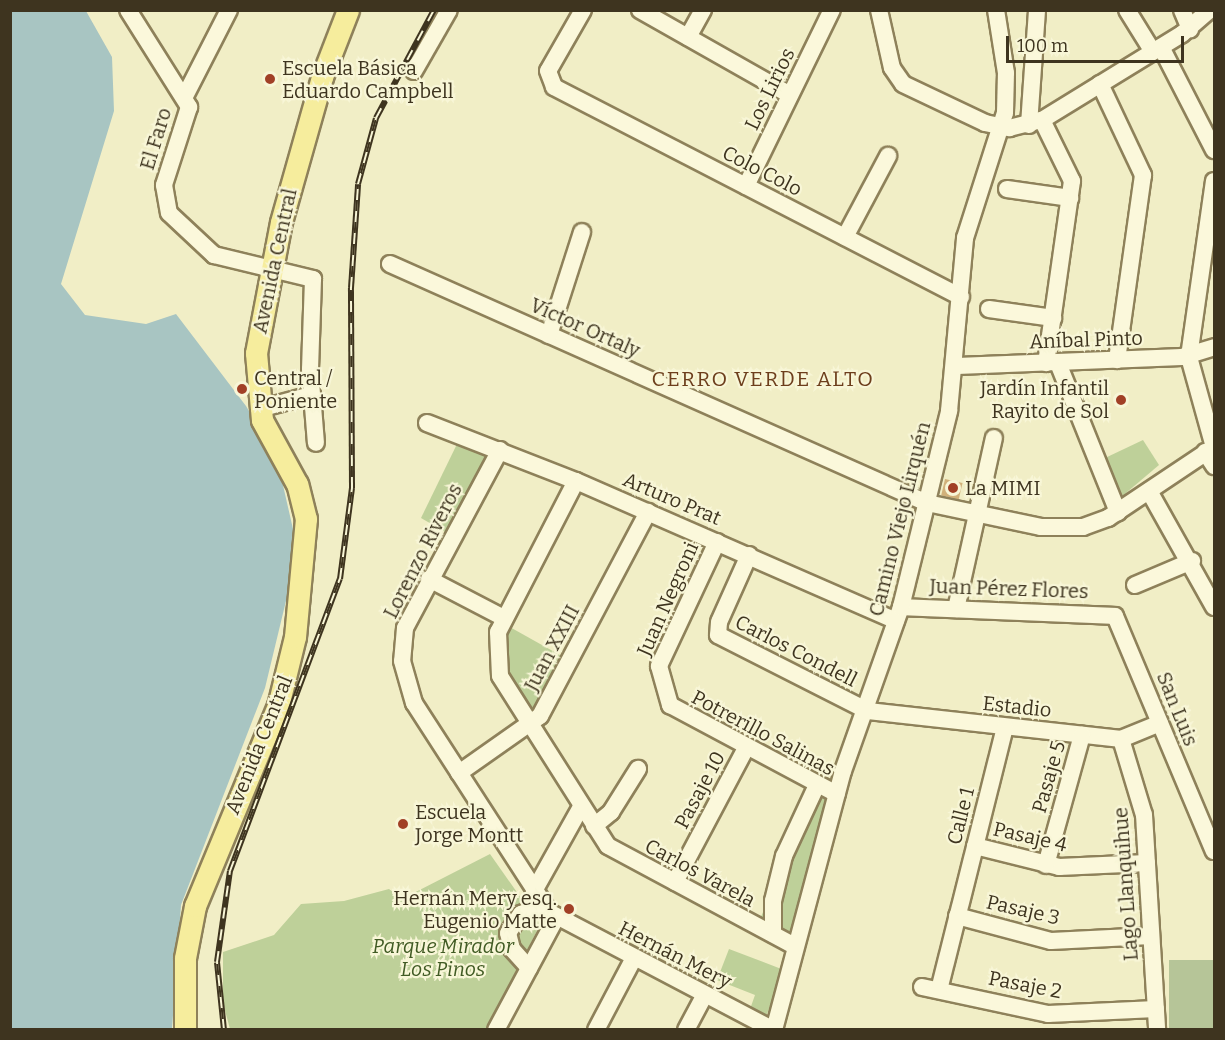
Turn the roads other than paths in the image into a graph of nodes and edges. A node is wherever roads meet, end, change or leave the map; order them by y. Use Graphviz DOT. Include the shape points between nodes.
graph roads {
  1 [pos="128,10"];
  2 [pos="229,10"];
  3 [pos="348,10"];
  4 [pos="449,10"];
  5 [pos="583,10"];
  6 [pos="640,10"];
  7 [pos="703,10"];
  8 [pos="832,10"];
  9 [pos="879,10"];
  10 [pos="996,10"];
  11 [pos="1036,10"];
  12 [pos="1127,10"];
  13 [pos="1182,10"];
  14 [pos="1210,10"];
  15 [pos="1190,29"];
  16 [pos="688,37"];
  17 [pos="1157,50"];
  18 [pos="414,71"];
  19 [pos="1100,84"];
  20 [pos="790,95"];
  21 [pos="185,96"];
  22 [pos="1035,122"];
  23 [pos="1002,127"];
  24 [pos="1215,150"];
  25 [pos="888,156"];
  26 [pos="1215,181"];
  27 [pos="747,186"];
  28 [pos="1007,189"];
  29 [pos="1070,198"];
  30 [pos="582,232"];
  31 [pos="845,237"];
  32 [pos="390,264"];
  33 [pos="270,268"];
  34 [pos="961,297"];
  35 [pos="989,309"];
  36 [pos="1053,318"];
  37 [pos="549,335"];
  38 [pos="1215,348"];
  39 [pos="1189,357"];
  40 [pos="1117,360"];
  41 [pos="1052,363"];
  42 [pos="957,366"];
  43 [pos="311,395"];
  44 [pos="260,409"];
  45 [pos="427,423"];
  46 [pos="994,438"];
  47 [pos="316,442"];
  48 [pos="1212,448"];
  49 [pos="500,450"];
  50 [pos="1215,466"];
  51 [pos="576,481"];
  52 [pos="1149,491"];
  53 [pos="927,503"];
  54 [pos="648,512"];
  55 [pos="1118,512"];
  56 [pos="977,513"];
  57 [pos="717,542"];
  58 [pos="749,555"];
  59 [pos="1192,561"];
  60 [pos="429,579"];
  61 [pos="1135,585"];
  62 [pos="1215,607"];
  63 [pos="956,609"];
  64 [pos="899,614"];
  65 [pos="1115,616"];
  66 [pos="504,618"];
  67 [pos="658,674"];
  68 [pos="868,711"];
  69 [pos="1160,723"];
  70 [pos="531,727"];
  71 [pos="1005,727"];
  72 [pos="1082,735"];
  73 [pos="1121,739"];
  74 [pos="746,748"];
  75 [pos="638,769"];
  76 [pos="459,774"];
  77 [pos="817,785"];
  78 [pos="837,795"];
  79 [pos="581,807"];
  80 [pos="594,826"];
  81 [pos="975,846"];
  82 [pos="1215,851"];
  83 [pos="1147,863"];
  84 [pos="1046,865"];
  85 [pos="675,882"];
  86 [pos="538,897"];
  87 [pos="957,916"];
  88 [pos="556,918"];
  89 [pos="773,934"];
  90 [pos="1151,936"];
  91 [pos="796,946"];
  92 [pos="634,958"];
  93 [pos="529,968"];
  94 [pos="931,988"];
  95 [pos="705,995"];
  96 [pos="1156,1010"];
  97 [pos="185,1029"];
  98 [pos="496,1029"];
  99 [pos="596,1029"];
  100 [pos="686,1029"];
  101 [pos="774,1029"];
  102 [pos="1157,1029"];
  1 -- 21 [label="street, El Faro"];
  2 -- 21 [label="street"];
  3 -- 33 [label="main road, Avenida Central" via="316,96"];
  4 -- 18 [label="street"];
  5 -- 27 [label="street, Colo Colo" via="548,78 554,87"];
  6 -- 16 [label="street"];
  7 -- 16 [label="street"];
  8 -- 20 [label="street, Los Lirios"];
  9 -- 23 [label="street" via="892,68 903,84"];
  10 -- 23 [label="street, Camino Viejo Lirquén" via="1006,73"];
  11 -- 22 [label="street"];
  12 -- 17 [label="street"];
  13 -- 15 [label="street"];
  14 -- 15 [label="street"];
  15 -- 17 [label="street"];
  16 -- 20 [label="street"];
  17 -- 19 [label="street"];
  17 -- 24 [label="street"];
  19 -- 22 [label="street"];
  19 -- 40 [label="street" via="1143,175"];
  20 -- 27 [label="street, Los Lirios"];
  21 -- 33 [label="street, El Faro" via="188,117 164,185 169,213 214,255"];
  22 -- 23 [label="street"];
  22 -- 29 [label="street" via="1069,168"];
  23 -- 34 [label="street, Camino Viejo Lirquén" via="968,223"];
  25 -- 31 [label="street"];
  26 -- 39 [label="street"];
  27 -- 31 [label="street, Colo Colo"];
  28 -- 29 [label="street"];
  29 -- 36 [label="street"];
  30 -- 37 [label="street"];
  31 -- 34 [label="street, Colo Colo"];
  32 -- 37 [label="street, Víctor Ortaly"];
  33 -- 43 [label="street, El Faro" via="313,279"];
  33 -- 44 [label="main road, Avenida Central" via="256,353"];
  34 -- 42 [label="street, Camino Viejo Lirquén"];
  35 -- 36 [label="street"];
  36 -- 41 [label="street"];
  37 -- 53 [label="street, Víctor Ortaly"];
  38 -- 39 [label="street, Aníbal Pinto"];
  39 -- 40 [label="street, Aníbal Pinto"];
  39 -- 48 [label="street"];
  40 -- 41 [label="street, Aníbal Pinto"];
  41 -- 42 [label="street, Aníbal Pinto"];
  41 -- 55 [label="street"];
  42 -- 53 [label="street, Camino Viejo Lirquén"];
  43 -- 44 [label="street"];
  43 -- 47 [label="street"];
  44 -- 97 [label="main road, Avenida Central" via="301,495 307,537 303,587 278,706 209,866 190,924"];
  45 -- 49 [label="street, Arturo Prat"];
  46 -- 56 [label="street"];
  48 -- 50 [label="street"];
  48 -- 52 [label="street, Víctor Ortaly"];
  49 -- 51 [label="street, Arturo Prat"];
  49 -- 60 [label="street, Lorenzo Riveros"];
  51 -- 54 [label="street, Arturo Prat"];
  51 -- 66 [label="street, Carlos Varela"];
  52 -- 55 [label="street, Víctor Ortaly"];
  52 -- 59 [label="street"];
  53 -- 56 [label="street, Víctor Ortaly"];
  53 -- 64 [label="street, Camino Viejo Lirquén"];
  54 -- 57 [label="street, Arturo Prat"];
  54 -- 70 [label="street, Juan XXIII"];
  55 -- 56 [label="street, Víctor Ortaly" via="1096,523 1062,529"];
  56 -- 63 [label="street"];
  57 -- 58 [label="street, Arturo Prat"];
  57 -- 67 [label="street, Juan Negroni"];
  58 -- 64 [label="street, Arturo Prat"];
  58 -- 68 [label="street, Carlos Condell" via="719,622 718,635"];
  59 -- 61 [label="street"];
  59 -- 62 [label="street"];
  60 -- 66 [label="street"];
  60 -- 76 [label="street, Lorenzo Riveros" via="405,628 404,673 414,703"];
  63 -- 64 [label="street, Juan Pérez Flores"];
  63 -- 65 [label="street, Juan Pérez Flores"];
  64 -- 68 [label="street, Camino Viejo Lirquén"];
  65 -- 69 [label="street, San Luis"];
  66 -- 70 [label="street, Carlos Varela" via="495,644 498,669"];
  67 -- 74 [label="street, Potrerillo Salinas" via="673,709"];
  68 -- 71 [label="street, Estadio"];
  68 -- 78 [label="street, Camino Viejo Lirquén"];
  69 -- 73 [label="street, Estadio"];
  69 -- 82 [label="street, San Luis"];
  70 -- 76 [label="street, Juan XXIII"];
  70 -- 79 [label="street, Carlos Varela"];
  71 -- 72 [label="street, Estadio"];
  71 -- 81 [label="street, Calle 1"];
  72 -- 73 [label="street, Estadio"];
  72 -- 84 [label="street, Pasaje 5"];
  73 -- 83 [label="street, Lago Llanquihue" via="1141,795"];
  74 -- 77 [label="street, Potrerillo Salinas"];
  74 -- 85 [label="street, Pasaje 10"];
  75 -- 80 [label="street" via="615,806"];
  76 -- 86 [label="street, Lorenzo Riveros"];
  77 -- 78 [label="street, Potrerillo Salinas"];
  77 -- 89 [label="street" via="784,856 773,901"];
  78 -- 91 [label="street, Camino Viejo Lirquén"];
  79 -- 80 [label="street, Carlos Varela"];
  79 -- 86 [label="street"];
  80 -- 85 [label="street, Carlos Varela" via="613,850"];
  81 -- 84 [label="street, Pasaje 4"];
  81 -- 87 [label="street, Calle 1"];
  83 -- 84 [label="street, Pasaje 4"];
  83 -- 90 [label="street, Lago Llanquihue"];
  85 -- 89 [label="street, Carlos Varela"];
  86 -- 88 [label="street, Lorenzo Riveros"];
  86 -- 93 [label="street" via="508,933 512,949"];
  87 -- 90 [label="street, Pasaje 3" via="1051,941"];
  87 -- 94 [label="street, Calle 1"];
  88 -- 92 [label="street, Hernán Mery"];
  88 -- 93 [label="street"];
  89 -- 91 [label="street, Carlos Varela"];
  90 -- 96 [label="street, Lago Llanquihue"];
  91 -- 101 [label="street, Camino Viejo Lirquén"];
  92 -- 95 [label="street, Hernán Mery"];
  92 -- 99 [label="street"];
  93 -- 98 [label="street"];
  94 -- 96 [label="street, Pasaje 2" via="1048,1014"];
  95 -- 100 [label="street"];
  95 -- 101 [label="street, Hernán Mery"];
  96 -- 102 [label="street, Lago Llanquihue"];
}
